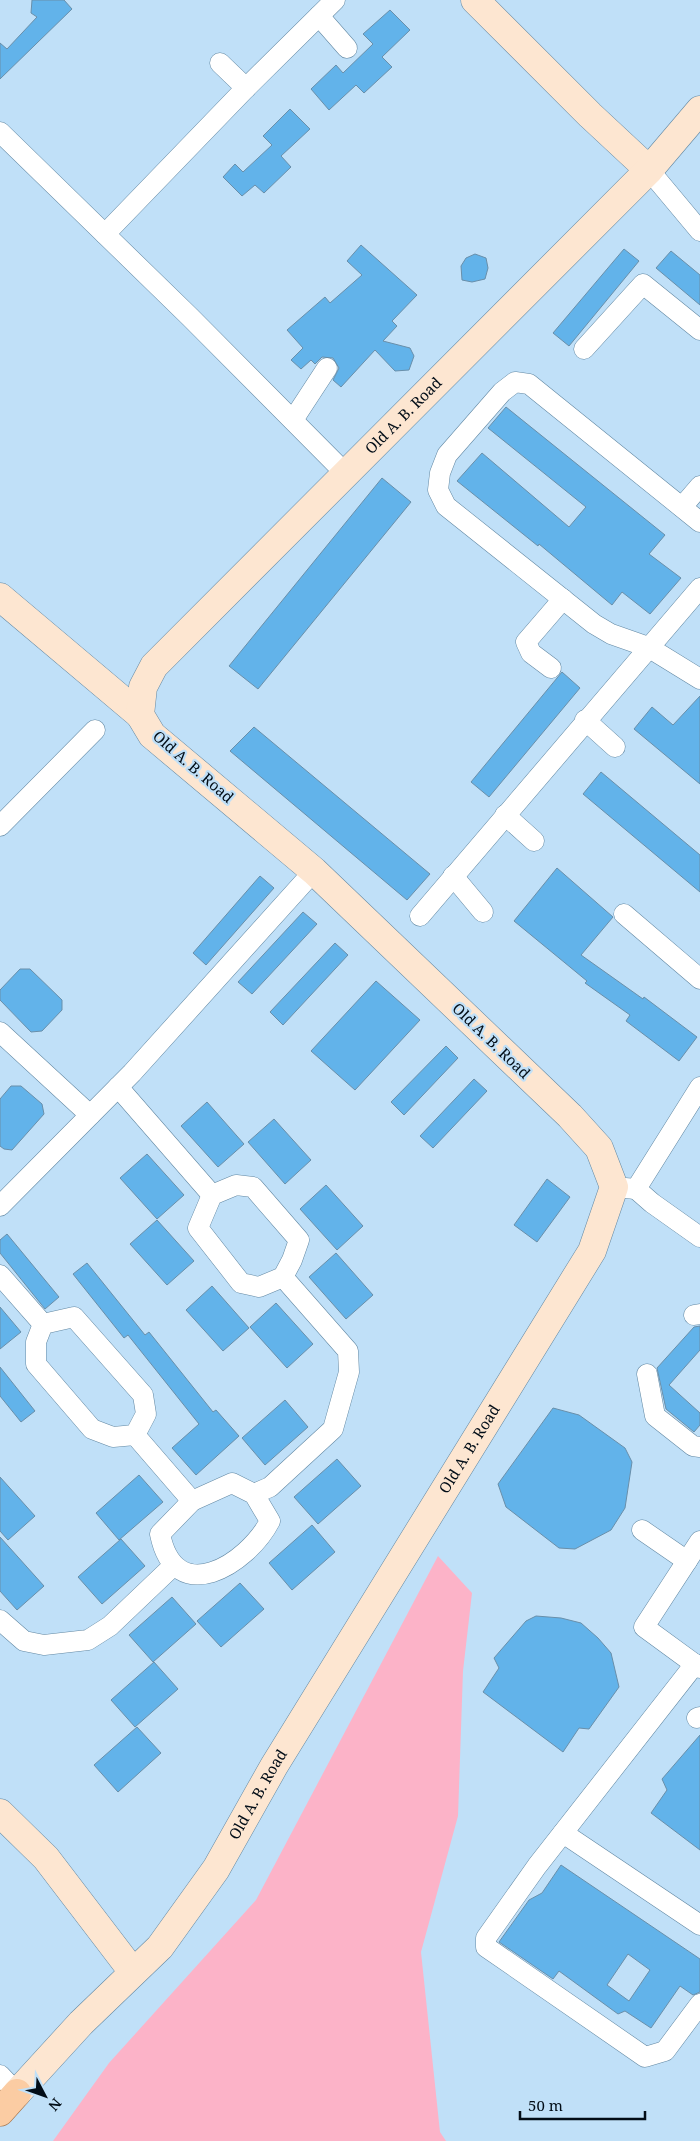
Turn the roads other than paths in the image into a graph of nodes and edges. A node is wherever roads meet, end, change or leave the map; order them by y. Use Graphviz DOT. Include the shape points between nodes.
graph roads {
  1 [pos="475,0"];
  2 [pos="324,6"];
  3 [pos="347,48"];
  4 [pos="220,63"];
  5 [pos="246,88"];
  6 [pos="700,110"];
  7 [pos="0,132"];
  8 [pos="644,175"];
  9 [pos="700,231"];
  10 [pos="105,234"];
  11 [pos="700,330"];
  12 [pos="584,349"];
  13 [pos="327,368"];
  14 [pos="293,420"];
  15 [pos="346,474"];
  16 [pos="700,486"];
  17 [pos="682,507"];
  18 [pos="700,522"];
  19 [pos="700,588"];
  20 [pos="0,597"];
  21 [pos="563,599"];
  22 [pos="648,647"];
  23 [pos="551,668"];
  24 [pos="700,679"];
  25 [pos="140,715"];
  26 [pos="585,720"];
  27 [pos="95,730"];
  28 [pos="616,747"];
  29 [pos="505,815"];
  30 [pos="0,826"];
  31 [pos="534,841"];
  32 [pos="314,871"];
  33 [pos="453,876"];
  34 [pos="483,912"];
  35 [pos="624,914"];
  36 [pos="420,916"];
  37 [pos="700,979"];
  38 [pos="0,1032"];
  39 [pos="118,1086"];
  40 [pos="700,1087"];
  41 [pos="90,1115"];
  42 [pos="625,1188"];
  43 [pos="212,1194"];
  44 [pos="0,1206"];
  45 [pos="700,1237"];
  46 [pos="0,1275"];
  47 [pos="283,1277"];
  48 [pos="43,1324"];
  49 [pos="647,1374"];
  50 [pos="135,1435"];
  51 [pos="700,1447"];
  52 [pos="254,1494"];
  53 [pos="192,1501"];
  54 [pos="642,1530"];
  55 [pos="700,1541"];
  56 [pos="687,1561"];
  57 [pos="173,1566"];
  58 [pos="0,1620"];
  59 [pos="697,1666"];
  60 [pos="0,1813"];
  61 [pos="563,1832"];
  62 [pos="700,1925"];
  63 [pos="133,1972"];
  64 [pos="700,2004"];
  65 [pos="6,2093"];
  1 -- 8 [label="street" via="590,115"];
  2 -- 3 [label="street"];
  2 -- 5 [label="street"];
  4 -- 5 [label="street"];
  5 -- 10 [label="street"];
  6 -- 8 [label="street, Old A. B. Road"];
  7 -- 10 [label="street"];
  8 -- 9 [label="street"];
  8 -- 15 [label="street, Old A. B. Road"];
  10 -- 14 [label="street"];
  11 -- 12 [label="street" via="643,284"];
  13 -- 14 [label="street"];
  14 -- 15 [label="street"];
  15 -- 25 [label="street, Old A. B. Road" via="154,666 143,687"];
  16 -- 17 [label="street"];
  17 -- 18 [label="street"];
  17 -- 21 [label="street" via="528,384 515,382 502,392 447,455 438,490 446,506"];
  19 -- 22 [label="street"];
  20 -- 25 [label="street"];
  21 -- 22 [label="street" via="611,634"];
  21 -- 23 [label="street" via="526,642 532,653"];
  22 -- 24 [label="street"];
  22 -- 26 [label="street"];
  25 -- 32 [label="street, Old A. B. Road" via="152,735"];
  26 -- 28 [label="street"];
  26 -- 29 [label="street"];
  27 -- 30 [label="street"];
  29 -- 31 [label="street"];
  29 -- 33 [label="street"];
  32 -- 39 [label="street"];
  32 -- 42 [label="street, Old A. B. Road" via="570,1116 599,1148"];
  33 -- 34 [label="street"];
  33 -- 36 [label="street"];
  35 -- 37 [label="street"];
  38 -- 41 [label="street"];
  39 -- 41 [label="street"];
  39 -- 43 [label="street"];
  40 -- 42 [label="street"];
  41 -- 44 [label="street"];
  42 -- 45 [label="street"];
  42 -- 63 [label="street, Old A. B. Road" via="592,1251 274,1766 216,1869 160,1947"];
  43 -- 47 [label="street" via="198,1228 241,1283 259,1287"];
  43 -- 47 [label="street" via="236,1185 254,1187 299,1240"];
  46 -- 48 [label="street"];
  47 -- 52 [label="street" via="348,1350 349,1372 333,1429 270,1487"];
  48 -- 50 [label="street" via="36,1342 36,1364 92,1429 114,1437"];
  48 -- 50 [label="street" via="74,1317 143,1395 146,1414"];
  49 -- 51 [label="street" via="655,1416 694,1446"];
  50 -- 53 [label="street"];
  52 -- 53 [label="street" via="232,1483"];
  52 -- 57 [label="street" via="270,1521 262,1537 234,1560 208,1575 190,1576"];
  53 -- 57 [label="street" via="160,1534"];
  54 -- 56 [label="street"];
  55 -- 56 [label="street"];
  56 -- 59 [label="street" via="644,1627"];
  57 -- 58 [label="street" via="110,1626 88,1640 44,1645 24,1641"];
  59 -- 61 [label="street"];
  60 -- 63 [label="street" via="46,1858"];
  61 -- 62 [label="street"];
  61 -- 64 [label="street" via="486,1938 486,1947 646,2057 665,2052"];
  63 -- 65 [label="street, Old A. B. Road"];
}
